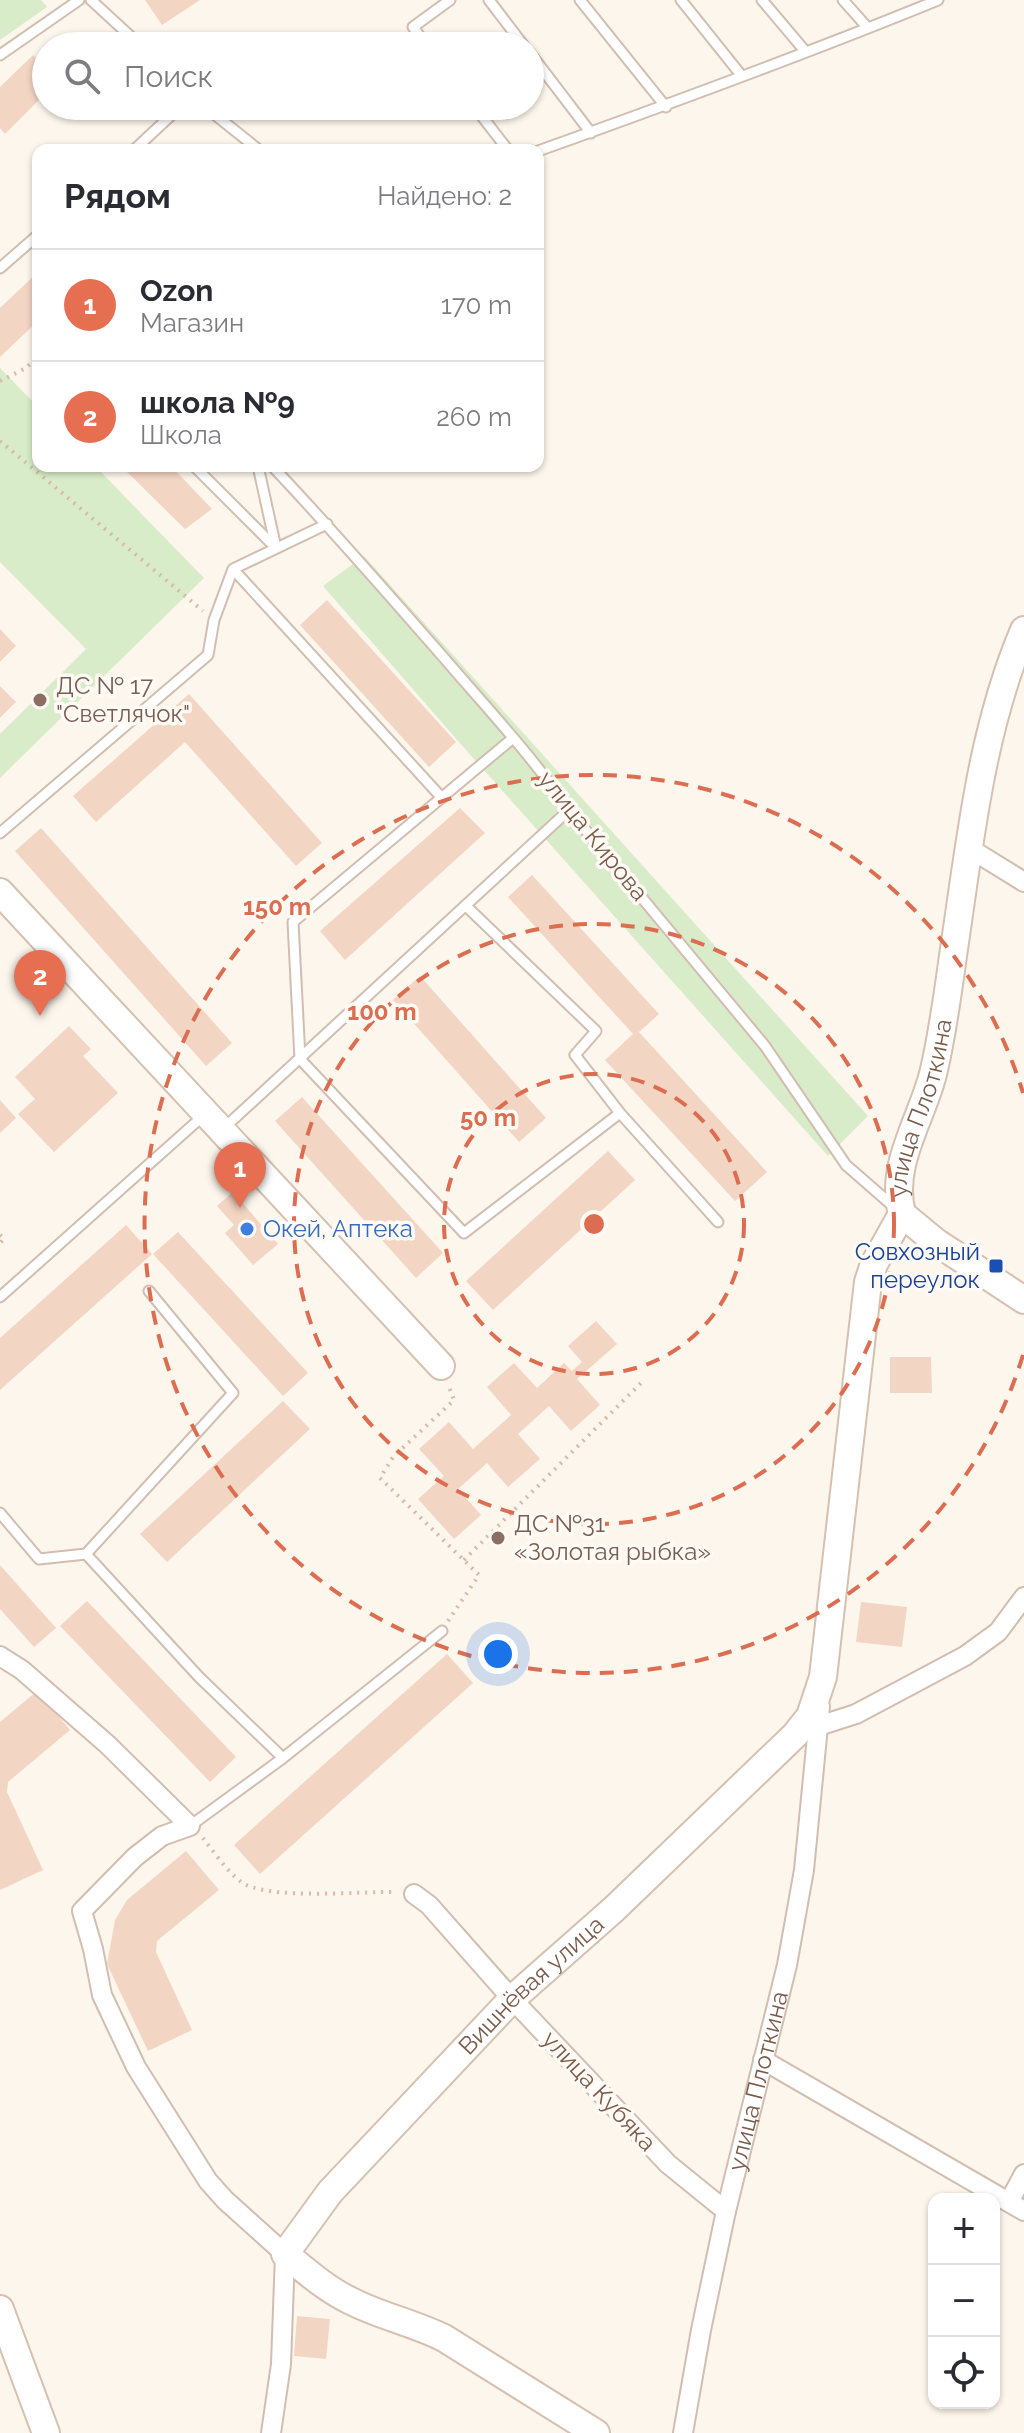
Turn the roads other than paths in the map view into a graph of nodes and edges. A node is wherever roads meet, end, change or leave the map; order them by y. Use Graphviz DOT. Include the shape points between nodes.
graph roads {
  1 [pos="79,0"];
  2 [pos="91,0"];
  3 [pos="450,0"];
  4 [pos="489,0"];
  5 [pos="580,0"];
  6 [pos="681,0"];
  7 [pos="762,0"];
  8 [pos="843,0"];
  9 [pos="935,0"];
  10 [pos="867,27"];
  11 [pos="33,32"];
  12 [pos="126,32"];
  13 [pos="417,32"];
  14 [pos="513,32"];
  15 [pos="32,33"];
  16 [pos="805,51"];
  17 [pos="0,55"];
  18 [pos="544,71"];
  19 [pos="741,75"];
  20 [pos="666,107"];
  21 [pos="166,120"];
  22 [pos="222,120"];
  23 [pos="485,120"];
  24 [pos="591,133"];
  25 [pos="140,144"];
  26 [pos="252,144"];
  27 [pos="503,144"];
  28 [pos="544,149"];
  29 [pos="32,240"];
  30 [pos="0,268"];
  31 [pos="200,472"];
  32 [pos="259,472"];
  33 [pos="278,472"];
  34 [pos="327,524"];
  35 [pos="276,548"];
  36 [pos="233,569"];
  37 [pos="1024,630"];
  38 [pos="513,738"];
  39 [pos="442,798"];
  40 [pos="569,810"];
  41 [pos="0,833"];
  42 [pos="969,848"];
  43 [pos="1024,882"];
  44 [pos="0,892"];
  45 [pos="466,906"];
  46 [pos="300,1059"];
  47 [pos="620,1113"];
  48 [pos="214,1122"];
  49 [pos="902,1214"];
  50 [pos="718,1222"];
  51 [pos="149,1291"];
  52 [pos="0,1297"];
  53 [pos="1024,1300"];
  54 [pos="441,1366"];
  55 [pos="0,1513"];
  56 [pos="86,1554"];
  57 [pos="1024,1597"];
  58 [pos="442,1631"];
  59 [pos="0,1656"];
  60 [pos="823,1677"];
  61 [pos="806,1731"];
  62 [pos="283,1758"];
  63 [pos="190,1826"];
  64 [pos="414,1894"];
  65 [pos="512,1999"];
  66 [pos="763,2060"];
  67 [pos="1024,2174"];
  68 [pos="1016,2206"];
  69 [pos="726,2211"];
  70 [pos="285,2254"];
  71 [pos="0,2309"];
  72 [pos="46,2433"];
  73 [pos="271,2433"];
  74 [pos="596,2433"];
  75 [pos="683,2433"];
  1 -- 11 [label="lane"];
  2 -- 12 [label="lane"];
  3 -- 13 [label="lane" via="413,27"];
  4 -- 14 [label="lane"];
  5 -- 20 [label="lane"];
  6 -- 19 [label="lane"];
  7 -- 16 [label="lane"];
  8 -- 10 [label="lane"];
  9 -- 10 [label="lane"];
  10 -- 16 [label="lane"];
  15 -- 17 [label="lane"];
  16 -- 19 [label="lane"];
  18 -- 24 [label="lane"];
  19 -- 20 [label="lane"];
  20 -- 24 [label="lane"];
  21 -- 25 [label="lane"];
  22 -- 26 [label="lane"];
  23 -- 27 [label="lane"];
  24 -- 28 [label="lane"];
  29 -- 30 [label="lane"];
  31 -- 35 [label="lane"];
  32 -- 35 [label="lane"];
  33 -- 34 [label="lane, улица Кирова"];
  34 -- 35 [label="lane"];
  34 -- 38 [label="lane, улица Кирова"];
  35 -- 36 [label="lane"];
  36 -- 39 [label="lane"];
  36 -- 41 [label="lane" via="214,620 208,655"];
  37 -- 42 [label="street, улица Плоткина" via="996,713"];
  38 -- 39 [label="lane"];
  38 -- 40 [label="lane, улица Кирова"];
  39 -- 46 [label="lane" via="293,922"];
  40 -- 45 [label="lane"];
  40 -- 49 [label="lane, улица Кирова" via="765,1046 846,1165"];
  42 -- 43 [label="street"];
  42 -- 49 [label="street, улица Плоткина" via="939,1047 899,1173"];
  44 -- 48 [label="street"];
  45 -- 46 [label="lane"];
  45 -- 47 [label="lane" via="596,1031 575,1055"];
  46 -- 47 [label="lane" via="464,1233"];
  46 -- 48 [label="lane"];
  47 -- 50 [label="lane"];
  48 -- 52 [label="lane"];
  48 -- 54 [label="street"];
  49 -- 53 [label="street"];
  49 -- 60 [label="street, улица Плоткина" via="868,1282"];
  51 -- 56 [label="lane" via="233,1393"];
  55 -- 56 [label="lane" via="39,1559"];
  56 -- 62 [label="lane" via="199,1677"];
  57 -- 61 [label="street" via="998,1632 965,1656 856,1714"];
  58 -- 62 [label="lane"];
  59 -- 63 [label="street" via="68,1710"];
  60 -- 61 [label="street, Вишнёвая улица"];
  61 -- 65 [label="street, Вишнёвая улица"];
  61 -- 66 [label="street, улица Плоткина" via="804,1870"];
  62 -- 63 [label="lane"];
  63 -- 70 [label="street" via="162,1836 135,1857 82,1911 102,1995 136,2067 208,2181"];
  64 -- 65 [label="street, улица Кубяка"];
  65 -- 69 [label="street, улица Кубяка" via="668,2164"];
  65 -- 70 [label="street, Вишнёвая улица" via="330,2192"];
  66 -- 68 [label="street"];
  66 -- 69 [label="street, улица Плоткина"];
  67 -- 68 [label="street"];
  69 -- 75 [label="street, улица Плоткина"];
  70 -- 73 [label="street" via="281,2364"];
  70 -- 74 [label="street" via="335,2293 444,2338"];
  71 -- 72 [label="street"];
}
